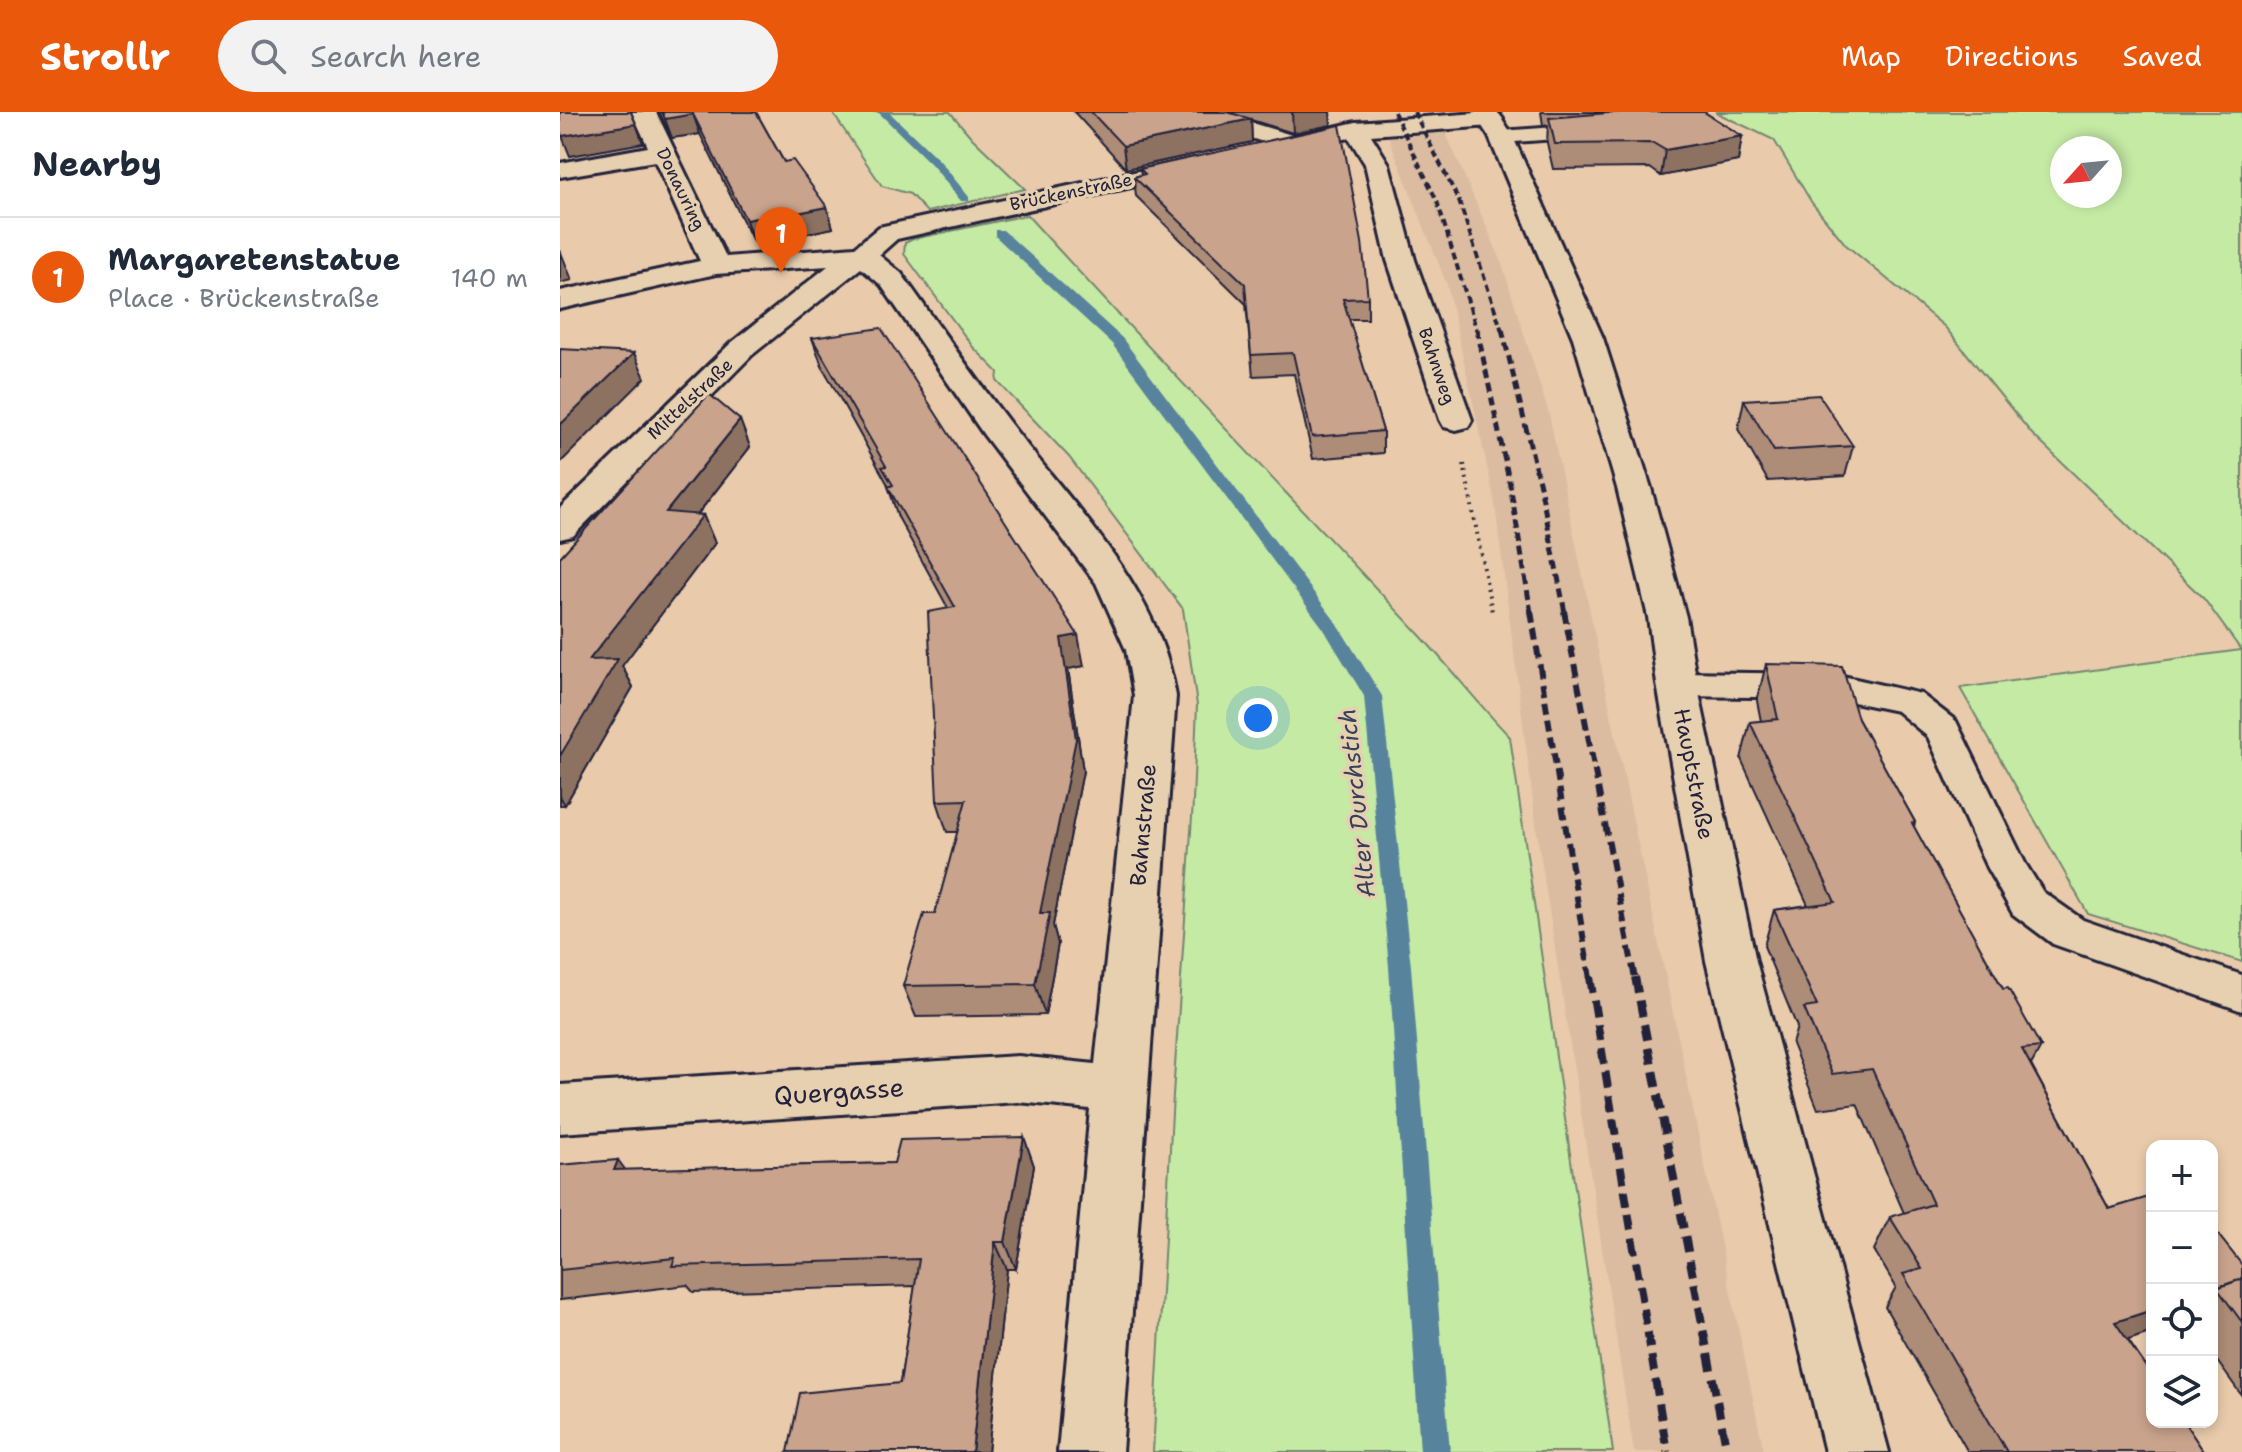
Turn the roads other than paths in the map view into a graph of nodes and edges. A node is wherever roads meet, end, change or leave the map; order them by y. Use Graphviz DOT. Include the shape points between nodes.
graph roads {
  1 [pos="644,112"];
  2 [pos="1191,112"];
  3 [pos="1686,112"];
  4 [pos="1492,123"];
  5 [pos="1356,129"];
  6 [pos="1294,144"];
  7 [pos="663,152"];
  8 [pos="1247,154"];
  9 [pos="1216,161"];
  10 [pos="560,170"];
  11 [pos="888,233"];
  12 [pos="716,266"];
  13 [pos="877,267"];
  14 [pos="817,268"];
  15 [pos="560,300"];
  16 [pos="1456,420"];
  17 [pos="560,528"];
  18 [pos="1677,684"];
  19 [pos="2242,993"];
  20 [pos="1119,1089"];
  21 [pos="560,1109"];
  22 [pos="1090,1452"];
  23 [pos="1857,1452"];
  1 -- 7 [label="street, Donauring"];
  2 -- 6 [label="street"];
  3 -- 4 [label="lane" via="1611,129"];
  4 -- 5 [label="street"];
  4 -- 18 [label="street, Hauptstraße" via="1588,338 1634,488 1667,617"];
  5 -- 6 [label="street"];
  5 -- 16 [label="street, Bahnweg" via="1377,164 1401,260"];
  6 -- 8 [label="street"];
  7 -- 10 [label="street"];
  7 -- 12 [label="street, Donauring"];
  9 -- 11 [label="street, Brückenstraße"];
  11 -- 13 [label="street, Mittelstraße"];
  12 -- 14 [label="street"];
  12 -- 15 [label="street"];
  13 -- 14 [label="street, Mittelstraße"];
  13 -- 20 [label="street, Bahnstraße" via="1113,580 1142,635 1151,665 1155,696"];
  14 -- 17 [label="street, Mittelstraße"];
  18 -- 19 [label="lane" via="1834,686 1908,702 1943,730 2028,903 2068,932"];
  18 -- 23 [label="street, Hauptstraße" via="1731,961"];
  20 -- 21 [label="street, Quergasse" via="1018,1079"];
  20 -- 22 [label="street, Bahnstraße"];
}
